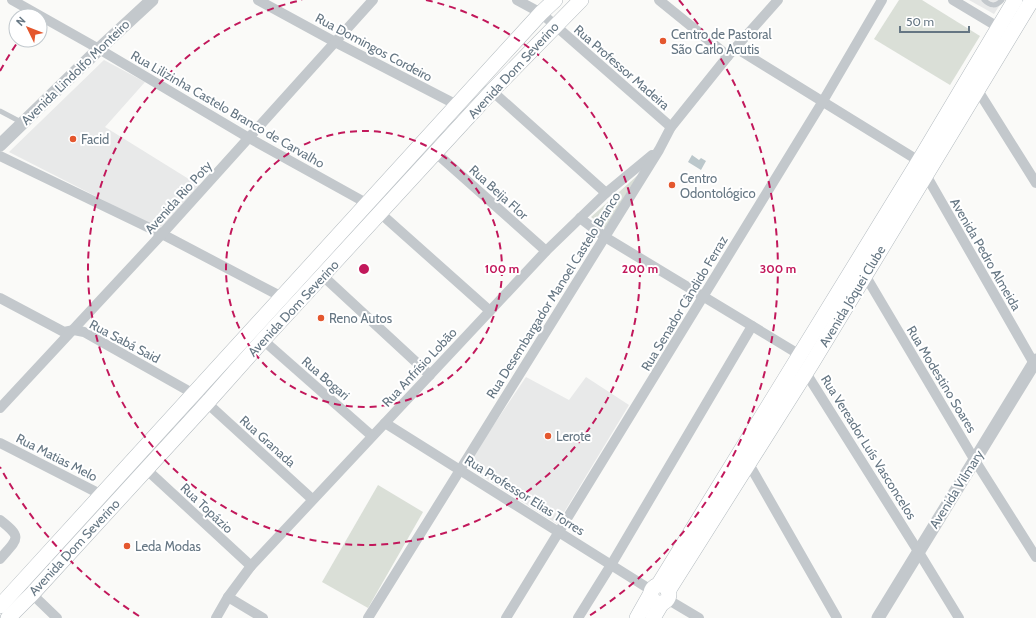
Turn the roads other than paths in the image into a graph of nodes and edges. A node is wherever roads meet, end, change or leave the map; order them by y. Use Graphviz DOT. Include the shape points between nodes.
graph roads {
  1 [pos="12,0"];
  2 [pos="152,0"];
  3 [pos="258,0"];
  4 [pos="373,0"];
  5 [pos="517,0"];
  6 [pos="555,0"];
  7 [pos="580,0"];
  8 [pos="659,0"];
  9 [pos="778,0"];
  10 [pos="882,0"];
  11 [pos="953,0"];
  12 [pos="984,0"];
  13 [pos="1002,0"];
  14 [pos="1015,0"];
  15 [pos="1032,0"];
  16 [pos="541,13"];
  17 [pos="555,25"];
  18 [pos="1004,30"];
  19 [pos="335,42"];
  20 [pos="736,48"];
  21 [pos="99,49"];
  22 [pos="728,56"];
  23 [pos="977,89"];
  24 [pos="492,91"];
  25 [pos="823,102"];
  26 [pos="457,105"];
  27 [pos="0,112"];
  28 [pos="22,122"];
  29 [pos="671,127"];
  30 [pos="249,138"];
  31 [pos="0,145"];
  32 [pos="659,150"];
  33 [pos="436,153"];
  34 [pos="0,156"];
  35 [pos="919,160"];
  36 [pos="926,175"];
  37 [pos="1036,183"];
  38 [pos="606,193"];
  39 [pos="374,209"];
  40 [pos="580,218"];
  41 [pos="162,234"];
  42 [pos="605,237"];
  43 [pos="546,251"];
  44 [pos="865,275"];
  45 [pos="323,276"];
  46 [pos="703,296"];
  47 [pos="282,297"];
  48 [pos="0,298"];
  49 [pos="490,311"];
  50 [pos="752,326"];
  51 [pos="74,330"];
  52 [pos="263,340"];
  53 [pos="800,355"];
  54 [pos="1035,364"];
  55 [pos="806,372"];
  56 [pos="430,375"];
  57 [pos="194,394"];
  58 [pos="207,403"];
  59 [pos="0,408"];
  60 [pos="385,423"];
  61 [pos="372,436"];
  62 [pos="0,443"];
  63 [pos="974,459"];
  64 [pos="749,464"];
  65 [pos="146,469"];
  66 [pos="460,470"];
  67 [pos="102,495"];
  68 [pos="312,499"];
  69 [pos="0,520"];
  70 [pos="560,532"];
  71 [pos="918,551"];
  72 [pos="1036,557"];
  73 [pos="0,559"];
  74 [pos="611,565"];
  75 [pos="251,566"];
  76 [pos="32,594"];
  77 [pos="660,594"];
  78 [pos="228,597"];
  79 [pos="0,606"];
  80 [pos="8,618"];
  81 [pos="57,618"];
  82 [pos="216,618"];
  83 [pos="263,618"];
  84 [pos="368,618"];
  85 [pos="506,618"];
  86 [pos="578,618"];
  87 [pos="636,618"];
  88 [pos="653,618"];
  89 [pos="699,618"];
  90 [pos="837,618"];
  91 [pos="878,618"];
  92 [pos="959,618"];
  1 -- 21 [label="street, Rua Lilizinha Castelo Branco de Carvalho"];
  2 -- 21 [label="street, Avenida Lindolfo Monteiro"];
  3 -- 19 [label="street, Rua Domingos Cordeiro"];
  4 -- 19 [label="street, Avenida Rio Poty"];
  5 -- 16 [label="street, Rua Professor Madeira"];
  6 -- 16 [label="main road, Avenida Dom Severino"];
  7 -- 17 [label="main road, Avenida Dom Severino"];
  8 -- 22 [label="street"];
  9 -- 20 [label="street, Rua Desembargador Manoel Castelo Branco"];
  10 -- 25 [label="street, Rua Senador Cândido Ferraz"];
  11 -- 18 [label="street"];
  12 -- 13 [label="lane" via="994,5"];
  14 -- 18 [label="main road, Avenida Jóquei Clube"];
  15 -- 18 [label="main road, Avenida Jóquei Clube"];
  16 -- 17 [label="street, Rua Professor Madeira"];
  16 -- 26 [label="main road, Avenida Dom Severino"];
  17 -- 24 [label="main road, Avenida Dom Severino"];
  17 -- 29 [label="street, Rua Professor Madeira"];
  18 -- 23 [label="main road, Avenida Jóquei Clube"];
  18 -- 35 [label="main road, Avenida Jóquei Clube"];
  19 -- 26 [label="street, Rua Domingos Cordeiro"];
  19 -- 30 [label="street, Avenida Rio Poty"];
  20 -- 22 [label="street, Rua Desembargador Manoel Castelo Branco"];
  20 -- 25 [label="street"];
  21 -- 28 [label="street, Avenida Lindolfo Monteiro"];
  21 -- 30 [label="street, Rua Lilizinha Castelo Branco de Carvalho"];
  22 -- 29 [label="street, Rua Desembargador Manoel Castelo Branco"];
  23 -- 36 [label="main road, Avenida Jóquei Clube"];
  23 -- 37 [label="street"];
  24 -- 33 [label="main road, Avenida Dom Severino"];
  24 -- 38 [label="street"];
  25 -- 35 [label="street"];
  25 -- 46 [label="street, Rua Senador Cândido Ferraz"];
  26 -- 39 [label="main road, Avenida Dom Severino"];
  27 -- 28 [label="lane"];
  28 -- 31 [label="street, Avenida Lindolfo Monteiro"];
  29 -- 32 [label="street, Rua Desembargador Manoel Castelo Branco"];
  30 -- 39 [label="street, Rua Lilizinha Castelo Branco de Carvalho"];
  30 -- 41 [label="street, Avenida Rio Poty"];
  32 -- 38 [label="street, Rua Anfrísio Lobão"];
  32 -- 42 [label="street, Rua Desembargador Manoel Castelo Branco"];
  33 -- 39 [label="main road, Avenida Dom Severino"];
  33 -- 43 [label="street, Rua Beija Flor"];
  34 -- 41 [label="street"];
  35 -- 36 [label="street, Avenida Pedro Almeida"];
  35 -- 53 [label="main road, Avenida Jóquei Clube"];
  36 -- 44 [label="main road, Avenida Jóquei Clube"];
  36 -- 54 [label="street, Avenida Pedro Almeida"];
  38 -- 40 [label="street, Rua Anfrísio Lobão"];
  39 -- 45 [label="main road, Avenida Dom Severino"];
  39 -- 47 [label="main road, Avenida Dom Severino"];
  39 -- 49 [label="street, Rua Lilizinha Castelo Branco de Carvalho"];
  40 -- 42 [label="street"];
  40 -- 43 [label="street, Rua Anfrísio Lobão"];
  41 -- 47 [label="street"];
  41 -- 51 [label="street, Avenida Rio Poty"];
  42 -- 46 [label="street"];
  42 -- 66 [label="street, Rua Desembargador Manoel Castelo Branco"];
  43 -- 49 [label="street, Rua Anfrísio Lobão"];
  44 -- 55 [label="main road, Avenida Jóquei Clube"];
  44 -- 63 [label="street, Rua Modestino Soares"];
  45 -- 52 [label="main road, Avenida Dom Severino"];
  45 -- 56 [label="street"];
  46 -- 50 [label="street"];
  46 -- 70 [label="street, Rua Senador Cândido Ferraz"];
  47 -- 57 [label="main road, Avenida Dom Severino"];
  48 -- 51 [label="street, Rua Sabá Said" via="64,332"];
  49 -- 56 [label="street, Rua Anfrísio Lobão"];
  50 -- 53 [label="street"];
  50 -- 74 [label="street"];
  51 -- 57 [label="street, Rua Sabá Said" via="84,332"];
  51 -- 59 [label="street, Avenida Rio Poty"];
  52 -- 58 [label="main road, Avenida Dom Severino"];
  52 -- 61 [label="street, Rua Bogari"];
  53 -- 55 [label="street, Rua Vereador Luís Vasconcelos"];
  53 -- 77 [label="main road, Avenida Jóquei Clube"];
  54 -- 63 [label="street, Avenida Vilmary"];
  55 -- 64 [label="main road, Avenida Jóquei Clube"];
  55 -- 71 [label="street, Rua Vereador Luís Vasconcelos"];
  56 -- 60 [label="street, Rua Anfrísio Lobão"];
  57 -- 58 [label="street, Rua Sabá Said"];
  57 -- 67 [label="main road, Avenida Dom Severino"];
  58 -- 65 [label="main road, Avenida Dom Severino"];
  58 -- 68 [label="street, Rua Granada"];
  60 -- 61 [label="street, Rua Anfrísio Lobão"];
  60 -- 66 [label="street, Rua Professor Elias Torres"];
  61 -- 68 [label="street, Rua Anfrísio Lobão"];
  62 -- 67 [label="street, Rua Matias Melo"];
  63 -- 71 [label="street, Avenida Vilmary"];
  63 -- 72 [label="street, Rua Modestino Soares"];
  64 -- 77 [label="main road, Avenida Jóquei Clube"];
  64 -- 90 [label="street"];
  65 -- 75 [label="street, Rua Topázio"];
  65 -- 76 [label="main road, Avenida Dom Severino"];
  66 -- 70 [label="street, Rua Professor Elias Torres"];
  66 -- 84 [label="street, Rua Desembargador Manoel Castelo Branco"];
  67 -- 79 [label="main road, Avenida Dom Severino"];
  68 -- 75 [label="street, Rua Anfrísio Lobão"];
  69 -- 73 [label="street" via="16,535"];
  70 -- 74 [label="street, Rua Professor Elias Torres"];
  70 -- 85 [label="street, Rua Senador Cândido Ferraz"];
  71 -- 91 [label="street, Avenida Vilmary"];
  71 -- 92 [label="street, Rua Vereador Luís Vasconcelos"];
  74 -- 77 [label="street, Rua Professor Elias Torres"];
  74 -- 86 [label="street"];
  75 -- 78 [label="street, Rua Anfrísio Lobão"];
  76 -- 80 [label="main road, Avenida Dom Severino"];
  76 -- 81 [label="street"];
  77 -- 87 [label="main road, Avenida Jóquei Clube"];
  77 -- 88 [label="main road, Avenida Jóquei Clube"];
  77 -- 89 [label="street, Rua Professor Elias Torres"];
  78 -- 82 [label="street, Rua Anfrísio Lobão"];
  78 -- 83 [label="street"];
}
